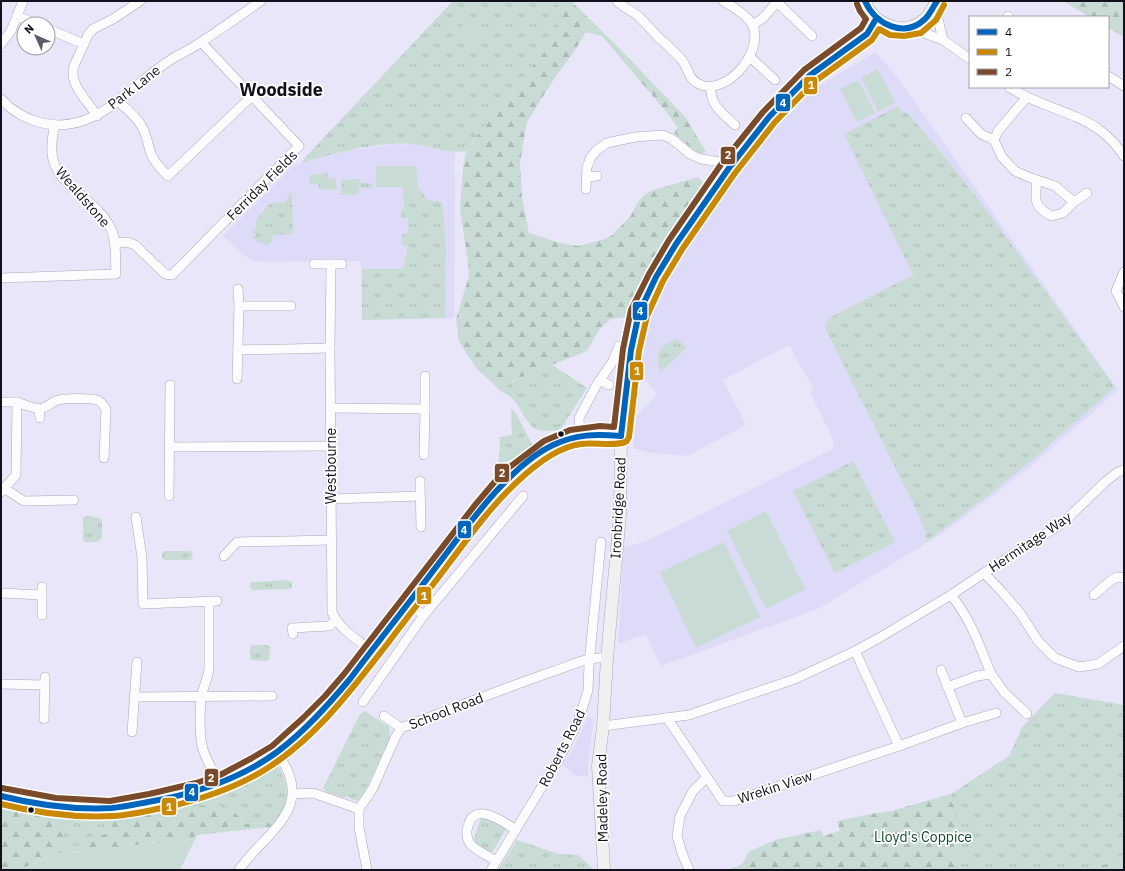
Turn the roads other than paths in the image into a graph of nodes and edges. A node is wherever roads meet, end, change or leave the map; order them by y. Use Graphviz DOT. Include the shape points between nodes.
graph roads {
  1 [pos="23,1"];
  2 [pos="140,1"];
  3 [pos="261,1"];
  4 [pos="617,1"];
  5 [pos="723,1"];
  6 [pos="866,1"];
  7 [pos="778,2"];
  8 [pos="936,4"];
  9 [pos="18,16"];
  10 [pos="876,19"];
  11 [pos="16,20"];
  12 [pos="752,25"];
  13 [pos="908,27"];
  14 [pos="56,32"];
  15 [pos="812,36"];
  16 [pos="944,40"];
  17 [pos="201,42"];
  18 [pos="1,44"];
  19 [pos="84,44"];
  20 [pos="750,57"];
  21 [pos="969,58"];
  22 [pos="1109,77"];
  23 [pos="775,80"];
  24 [pos="1124,86"];
  25 [pos="711,87"];
  26 [pos="1011,88"];
  27 [pos="252,96"];
  28 [pos="1026,96"];
  29 [pos="1,99"];
  30 [pos="118,101"];
  31 [pos="97,116"];
  32 [pos="966,118"];
  33 [pos="735,125"];
  34 [pos="54,126"];
  35 [pos="994,140"];
  36 [pos="1121,143"];
  37 [pos="1124,156"];
  38 [pos="729,168"];
  39 [pos="597,176"];
  40 [pos="586,177"];
  41 [pos="1037,180"];
  42 [pos="586,189"];
  43 [pos="1087,193"];
  44 [pos="1074,202"];
  45 [pos="114,243"];
  46 [pos="314,264"];
  47 [pos="331,264"];
  48 [pos="342,264"];
  49 [pos="1124,272"];
  50 [pos="1,278"];
  51 [pos="238,289"];
  52 [pos="239,306"];
  53 [pos="291,306"];
  54 [pos="1124,306"];
  55 [pos="619,346"];
  56 [pos="330,348"];
  57 [pos="238,350"];
  58 [pos="425,376"];
  59 [pos="237,379"];
  60 [pos="600,380"];
  61 [pos="170,385"];
  62 [pos="609,385"];
  63 [pos="1,402"];
  64 [pos="18,402"];
  65 [pos="331,408"];
  66 [pos="425,409"];
  67 [pos="580,436"];
  68 [pos="621,436"];
  69 [pos="330,446"];
  70 [pos="169,447"];
  71 [pos="424,455"];
  72 [pos="104,458"];
  73 [pos="1124,470"];
  74 [pos="420,481"];
  75 [pos="3,490"];
  76 [pos="169,496"];
  77 [pos="420,496"];
  78 [pos="523,496"];
  79 [pos="331,499"];
  80 [pos="74,500"];
  81 [pos="136,518"];
  82 [pos="421,527"];
  83 [pos="331,540"];
  84 [pos="601,542"];
  85 [pos="224,556"];
  86 [pos="984,573"];
  87 [pos="1124,578"];
  88 [pos="1,593"];
  89 [pos="951,595"];
  90 [pos="1094,595"];
  91 [pos="408,604"];
  92 [pos="42,615"];
  93 [pos="424,615"];
  94 [pos="336,621"];
  95 [pos="293,634"];
  96 [pos="1124,646"];
  97 [pos="371,651"];
  98 [pos="855,651"];
  99 [pos="607,658"];
  100 [pos="589,660"];
  101 [pos="137,662"];
  102 [pos="941,670"];
  103 [pos="990,674"];
  104 [pos="1,684"];
  105 [pos="947,687"];
  106 [pos="272,696"];
  107 [pos="134,697"];
  108 [pos="201,697"];
  109 [pos="363,702"];
  110 [pos="996,713"];
  111 [pos="1027,714"];
  112 [pos="384,716"];
  113 [pos="667,718"];
  114 [pos="44,719"];
  115 [pos="962,723"];
  116 [pos="603,726"];
  117 [pos="402,728"];
  118 [pos="132,732"];
  119 [pos="899,746"];
  120 [pos="277,752"];
  121 [pos="706,778"];
  122 [pos="220,783"];
  123 [pos="293,794"];
  124 [pos="1,796"];
  125 [pos="359,809"];
  126 [pos="516,830"];
  127 [pos="496,861"];
  128 [pos="239,870"];
  129 [pos="367,870"];
  130 [pos="491,870"];
  131 [pos="604,870"];
  132 [pos="689,870"];
  1 -- 9 [label="street"];
  2 -- 19 [label="street" via="94,29"];
  3 -- 17 [label="street, Park Lane"];
  4 -- 25 [label="street" via="636,14 674,52 693,80"];
  5 -- 12 [label="street" via="741,12"];
  6 -- 10 [label="main road"];
  7 -- 12 [label="street" via="762,19"];
  7 -- 15 [label="street"];
  8 -- 13 [label="main road" via="930,15 918,24"];
  8 -- 16 [label="street"];
  10 -- 13 [label="main road" via="892,27"];
  10 -- 38 [label="main road, Ironbridge Road" via="867,34 798,86 769,117"];
  11 -- 18 [label="street"];
  12 -- 20 [label="street" via="754,45"];
  13 -- 16 [label="street"];
  14 -- 19 [label="street"];
  16 -- 21 [label="street"];
  17 -- 27 [label="street, Ferriday Fields"];
  17 -- 30 [label="street, Park Lane" via="166,63"];
  19 -- 31 [label="street" via="72,70 72,77"];
  20 -- 23 [label="street"];
  20 -- 25 [label="street" via="725,83"];
  22 -- 24 [label="street"];
  25 -- 33 [label="street" via="710,92 716,108"];
  26 -- 28 [label="street"];
  27 -- 30 [label="street" via="168,176 151,155 148,140 136,117"];
  27 -- 45 [label="street, Ferriday Fields" via="299,146 172,275 165,274 135,245 127,242"];
  28 -- 35 [label="street" via="998,131"];
  28 -- 36 [label="street" via="1084,122"];
  29 -- 34 [label="street, Park Lane" via="22,117"];
  30 -- 31 [label="street, Park Lane"];
  31 -- 34 [label="street, Park Lane" via="75,124"];
  32 -- 35 [label="street" via="982,134"];
  34 -- 45 [label="street, Wealdstone" via="52,154 59,173 104,217 111,227"];
  35 -- 41 [label="street" via="1002,157 1016,171"];
  36 -- 37 [label="street"];
  38 -- 40 [label="street" via="721,162 701,159 690,154 663,135 607,143 591,157"];
  38 -- 68 [label="main road, Ironbridge Road" via="676,244 638,313"];
  39 -- 40 [label="street"];
  40 -- 42 [label="street"];
  41 -- 44 [label="street" via="1055,186"];
  41 -- 44 [label="street" via="1035,199 1042,211 1052,216 1063,213"];
  43 -- 44 [label="street"];
  45 -- 50 [label="street, Wealdstone" via="116,274"];
  46 -- 47 [label="street"];
  47 -- 48 [label="street"];
  47 -- 56 [label="street, Westbourne"];
  49 -- 54 [label="street" via="1116,291"];
  51 -- 52 [label="street"];
  52 -- 53 [label="street"];
  52 -- 57 [label="street"];
  55 -- 60 [label="street" via="614,361"];
  56 -- 57 [label="street"];
  56 -- 65 [label="street, Westbourne"];
  57 -- 59 [label="street"];
  58 -- 66 [label="street"];
  60 -- 62 [label="street"];
  60 -- 67 [label="street" via="579,418"];
  61 -- 70 [label="street"];
  63 -- 64 [label="street"];
  64 -- 72 [label="street" via="39,413 59,399 98,400 106,409"];
  64 -- 75 [label="street" via="16,476"];
  65 -- 66 [label="street"];
  65 -- 69 [label="street, Westbourne"];
  66 -- 71 [label="street"];
  67 -- 68 [label="main road"];
  67 -- 91 [label="main road" via="548,448 509,478"];
  68 -- 99 [label="main road, Ironbridge Road" via="620,516"];
  69 -- 70 [label="street"];
  69 -- 79 [label="street, Westbourne"];
  70 -- 76 [label="street"];
  73 -- 86 [label="street, Hermitage Way" via="1105,482 1058,526"];
  74 -- 77 [label="street"];
  75 -- 80 [label="street" via="24,501"];
  77 -- 79 [label="street"];
  77 -- 82 [label="street"];
  78 -- 93 [label="street"];
  79 -- 83 [label="street, Westbourne"];
  81 -- 108 [label="street" via="142,558 143,604 213,601 209,669"];
  83 -- 85 [label="street" via="237,542"];
  83 -- 94 [label="street, Westbourne" via="332,612"];
  84 -- 100 [label="street"];
  86 -- 89 [label="street, Hermitage Way"];
  86 -- 96 [label="street" via="1020,613 1038,641 1055,658 1079,668 1098,664"];
  87 -- 90 [label="street" via="1117,577"];
  88 -- 92 [label="street" via="42,591"];
  89 -- 98 [label="street"];
  89 -- 103 [label="street" via="961,607 973,630"];
  91 -- 93 [label="street"];
  91 -- 97 [label="main road"];
  93 -- 109 [label="street"];
  94 -- 95 [label="street" via="329,626 292,628"];
  94 -- 97 [label="street"];
  97 -- 120 [label="main road" via="331,701"];
  98 -- 113 [label="street" via="795,679 688,715"];
  98 -- 119 [label="street"];
  99 -- 100 [label="street, School Road"];
  99 -- 116 [label="main road, Ironbridge Road"];
  100 -- 117 [label="street, School Road"];
  100 -- 126 [label="street, Roberts Road" via="588,690 574,730"];
  101 -- 107 [label="street"];
  102 -- 105 [label="street"];
  103 -- 105 [label="street"];
  103 -- 111 [label="street"];
  104 -- 114 [label="street" via="45,681"];
  105 -- 115 [label="street"];
  106 -- 108 [label="street"];
  107 -- 108 [label="street"];
  107 -- 118 [label="street"];
  108 -- 122 [label="street" via="202,748"];
  110 -- 115 [label="street, Wrekin View"];
  112 -- 117 [label="street"];
  113 -- 116 [label="street"];
  113 -- 121 [label="street, Wrekin View"];
  115 -- 119 [label="street, Wrekin View"];
  116 -- 131 [label="main road, Madeley Road" via="598,766"];
  117 -- 125 [label="street, School Road" via="373,788"];
  119 -- 121 [label="street, Wrekin View" via="734,801 723,801"];
  120 -- 122 [label="main road"];
  120 -- 123 [label="street" via="289,774"];
  121 -- 132 [label="street" via="693,791 680,816 677,836"];
  122 -- 124 [label="main road" via="151,802 110,808 55,806"];
  123 -- 125 [label="street" via="313,793"];
  123 -- 128 [label="street" via="285,818"];
  125 -- 129 [label="street" via="359,827"];
  126 -- 127 [label="street, Roberts Road"];
  126 -- 127 [label="street" via="495,816 483,813 474,816 468,822 466,831 471,844"];
  127 -- 130 [label="street, Roberts Road"];
}
